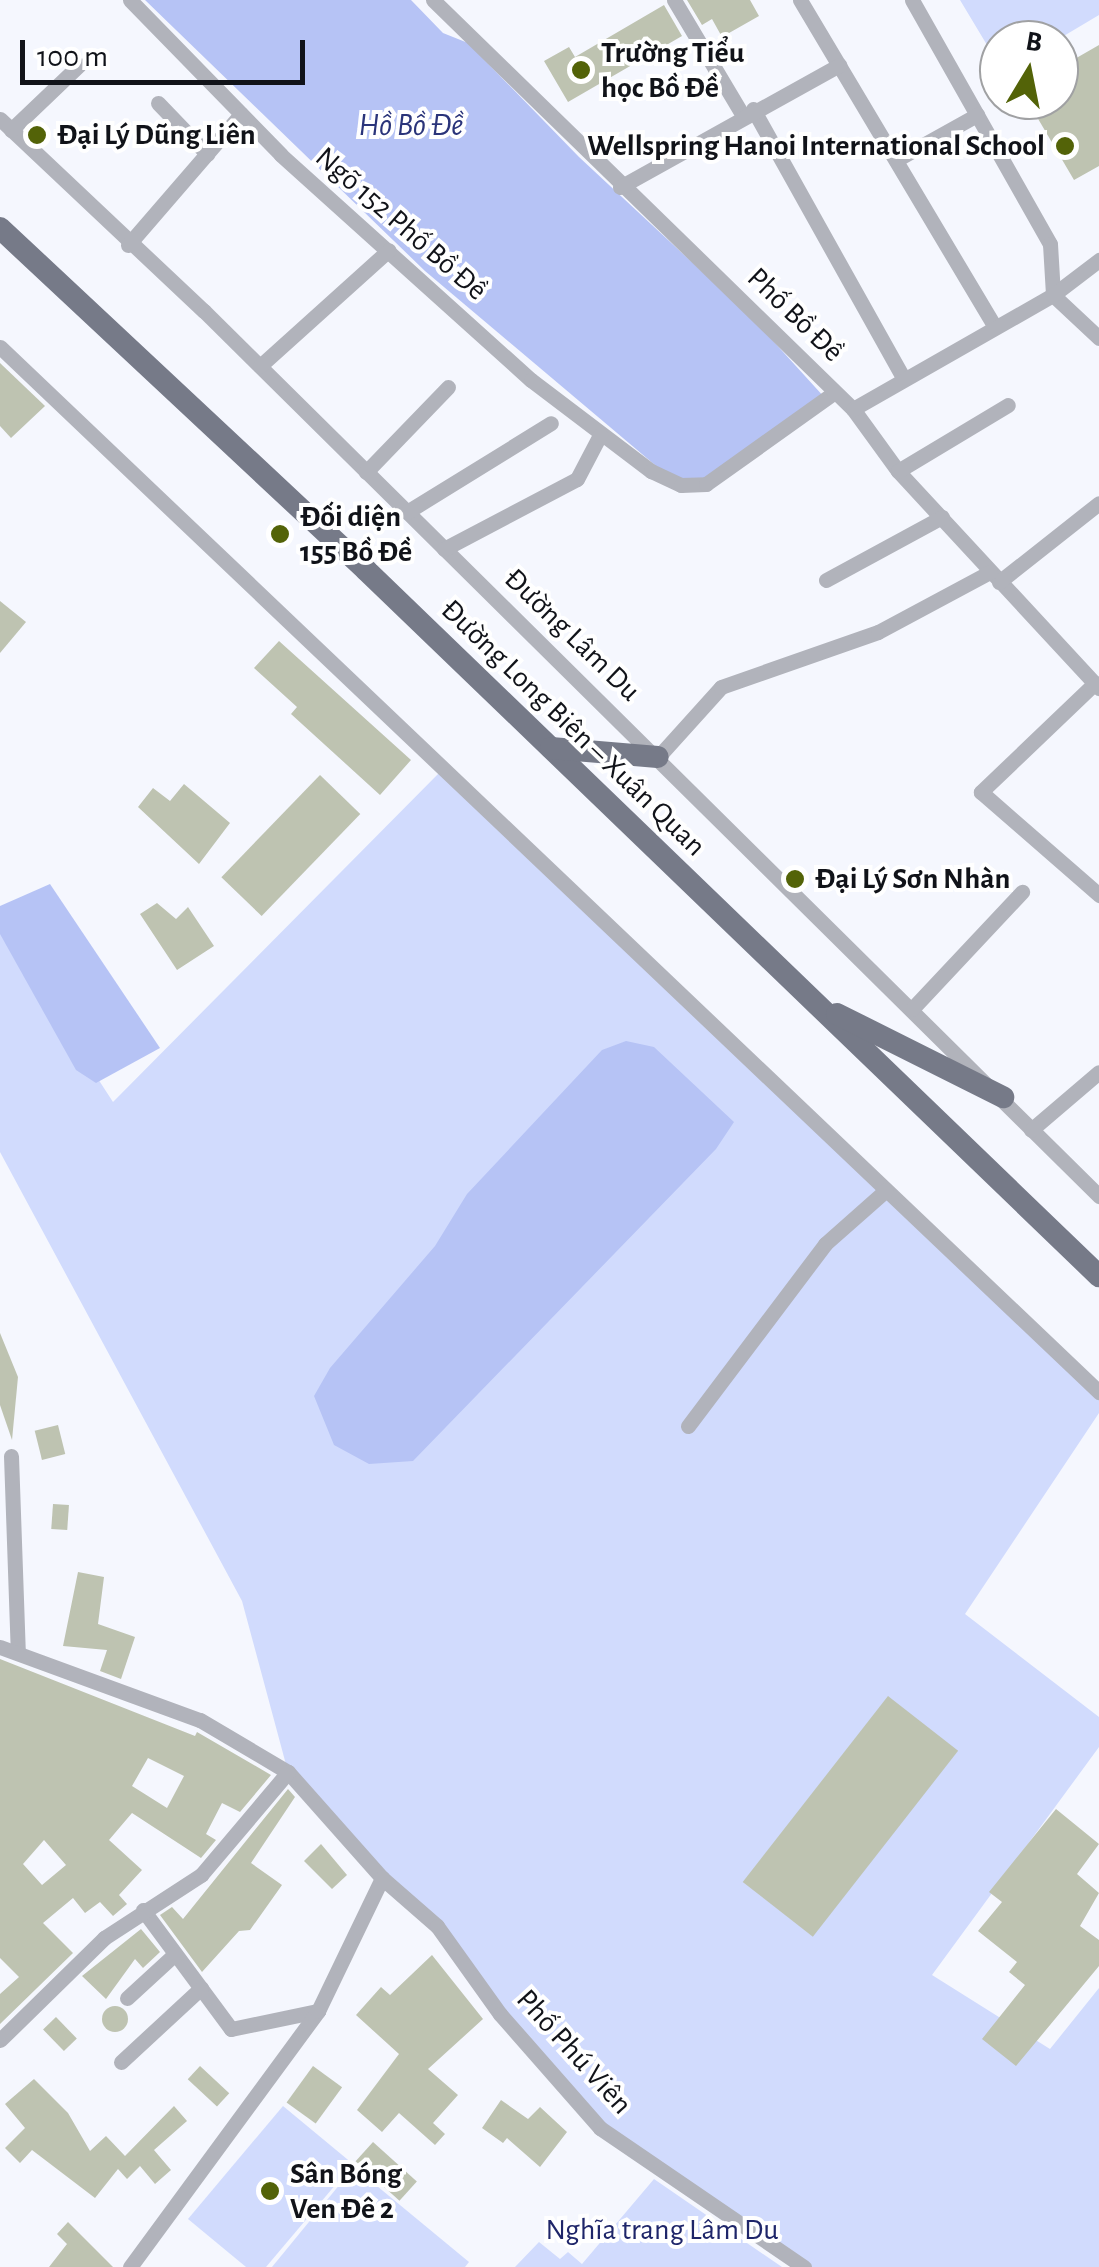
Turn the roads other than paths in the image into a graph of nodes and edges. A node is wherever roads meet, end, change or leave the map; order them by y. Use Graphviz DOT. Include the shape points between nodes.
graph roads {
  1 [pos="130,0"];
  2 [pos="433,0"];
  3 [pos="674,0"];
  4 [pos="800,0"];
  5 [pos="912,0"];
  6 [pos="839,64"];
  7 [pos="79,65"];
  8 [pos="158,102"];
  9 [pos="747,111"];
  10 [pos="241,114"];
  11 [pos="977,115"];
  12 [pos="5,125"];
  13 [pos="207,154"];
  14 [pos="896,160"];
  15 [pos="620,186"];
  16 [pos="0,228"];
  17 [pos="128,245"];
  18 [pos="390,250"];
  19 [pos="1099,260"];
  20 [pos="1053,295"];
  21 [pos="994,326"];
  22 [pos="1099,338"];
  23 [pos="0,347"];
  24 [pos="260,366"];
  25 [pos="904,379"];
  26 [pos="448,387"];
  27 [pos="834,392"];
  28 [pos="1008,405"];
  29 [pos="853,410"];
  30 [pos="551,423"];
  31 [pos="600,435"];
  32 [pos="898,470"];
  33 [pos="366,472"];
  34 [pos="1099,503"];
  35 [pos="406,512"];
  36 [pos="942,517"];
  37 [pos="444,549"];
  38 [pos="995,577"];
  39 [pos="826,580"];
  40 [pos="1097,686"];
  41 [pos="551,748"];
  42 [pos="658,757"];
  43 [pos="1022,892"];
  44 [pos="1099,895"];
  45 [pos="814,1003"];
  46 [pos="912,1010"];
  47 [pos="1099,1072"];
  48 [pos="1004,1097"];
  49 [pos="1031,1130"];
  50 [pos="886,1190"];
  51 [pos="1099,1196"];
  52 [pos="1099,1276"];
  53 [pos="1099,1392"];
  54 [pos="688,1426"];
  55 [pos="11,1456"];
  56 [pos="0,1647"];
  57 [pos="18,1653"];
  58 [pos="288,1772"];
  59 [pos="382,1878"];
  60 [pos="142,1910"];
  61 [pos="175,1954"];
  62 [pos="201,1988"];
  63 [pos="127,1998"];
  64 [pos="318,2011"];
  65 [pos="0,2040"];
  66 [pos="121,2062"];
  67 [pos="130,2267"];
  68 [pos="804,2267"];
  1 -- 10 [label="street, Ngõ 152 Phố Bồ Đề"];
  2 -- 15 [label="street, Phố Bồ Đề"];
  3 -- 9 [label="street"];
  4 -- 6 [label="street"];
  5 -- 11 [label="street"];
  6 -- 9 [label="street"];
  6 -- 14 [label="street"];
  7 -- 12 [label="street"];
  8 -- 13 [label="street"];
  9 -- 15 [label="street"];
  9 -- 25 [label="street"];
  10 -- 13 [label="street"];
  10 -- 18 [label="street, Ngõ 152 Phố Bồ Đề"];
  11 -- 14 [label="street"];
  11 -- 20 [label="street" via="1050,244"];
  12 -- 17 [label="street, Đường Lâm Du"];
  13 -- 17 [label="street"];
  14 -- 21 [label="street"];
  15 -- 27 [label="street, Phố Bồ Đề"];
  16 -- 41 [label="main road, Đường Long Biên – Xuân Quan"];
  17 -- 24 [label="street, Đường Lâm Du"];
  18 -- 24 [label="street"];
  18 -- 31 [label="street, Ngõ 152 Phố Bồ Đề"];
  19 -- 20 [label="street"];
  20 -- 21 [label="street"];
  20 -- 22 [label="street"];
  21 -- 25 [label="street"];
  23 -- 50 [label="street"];
  24 -- 33 [label="street, Đường Lâm Du"];
  25 -- 29 [label="street"];
  26 -- 33 [label="street"];
  27 -- 29 [label="street, Phố Bồ Đề"];
  27 -- 31 [label="street, Ngõ 152 Phố Bồ Đề" via="706,484 682,485 651,471"];
  28 -- 32 [label="street"];
  29 -- 32 [label="street, Phố Bồ Đề"];
  30 -- 35 [label="street"];
  31 -- 37 [label="street" via="578,479"];
  32 -- 36 [label="street, Phố Bồ Đề"];
  33 -- 35 [label="street, Đường Lâm Du"];
  34 -- 38 [label="street"];
  35 -- 37 [label="street, Đường Lâm Du"];
  36 -- 38 [label="street, Phố Bồ Đề"];
  36 -- 39 [label="street"];
  37 -- 42 [label="street, Đường Lâm Du"];
  38 -- 40 [label="street, Phố Bồ Đề"];
  38 -- 42 [label="street" via="878,632 721,686"];
  40 -- 44 [label="street" via="981,792"];
  41 -- 42 [label="main road"];
  41 -- 45 [label="main road, Đường Long Biên – Xuân Quan"];
  42 -- 46 [label="street, Đường Lâm Du"];
  43 -- 46 [label="street"];
  45 -- 48 [label="main road"];
  45 -- 52 [label="main road, Đường Long Biên – Xuân Quan"];
  46 -- 48 [label="street, Đường Lâm Du"];
  47 -- 49 [label="street"];
  48 -- 49 [label="street, Đường Lâm Du"];
  49 -- 51 [label="street, Đường Lâm Du"];
  50 -- 53 [label="street"];
  50 -- 54 [label="street" via="825,1244"];
  55 -- 57 [label="street"];
  56 -- 57 [label="street, Phố Phú Viên"];
  57 -- 58 [label="street, Phố Phú Viên" via="200,1720"];
  58 -- 59 [label="street, Phố Phú Viên"];
  58 -- 60 [label="street" via="201,1874"];
  59 -- 64 [label="street"];
  59 -- 68 [label="street, Phố Phú Viên" via="437,1926 500,2014 600,2128"];
  60 -- 61 [label="street"];
  60 -- 65 [label="street" via="104,1938"];
  61 -- 62 [label="street"];
  61 -- 63 [label="street"];
  62 -- 64 [label="street" via="232,2030"];
  62 -- 66 [label="street"];
  64 -- 67 [label="street"];
}
